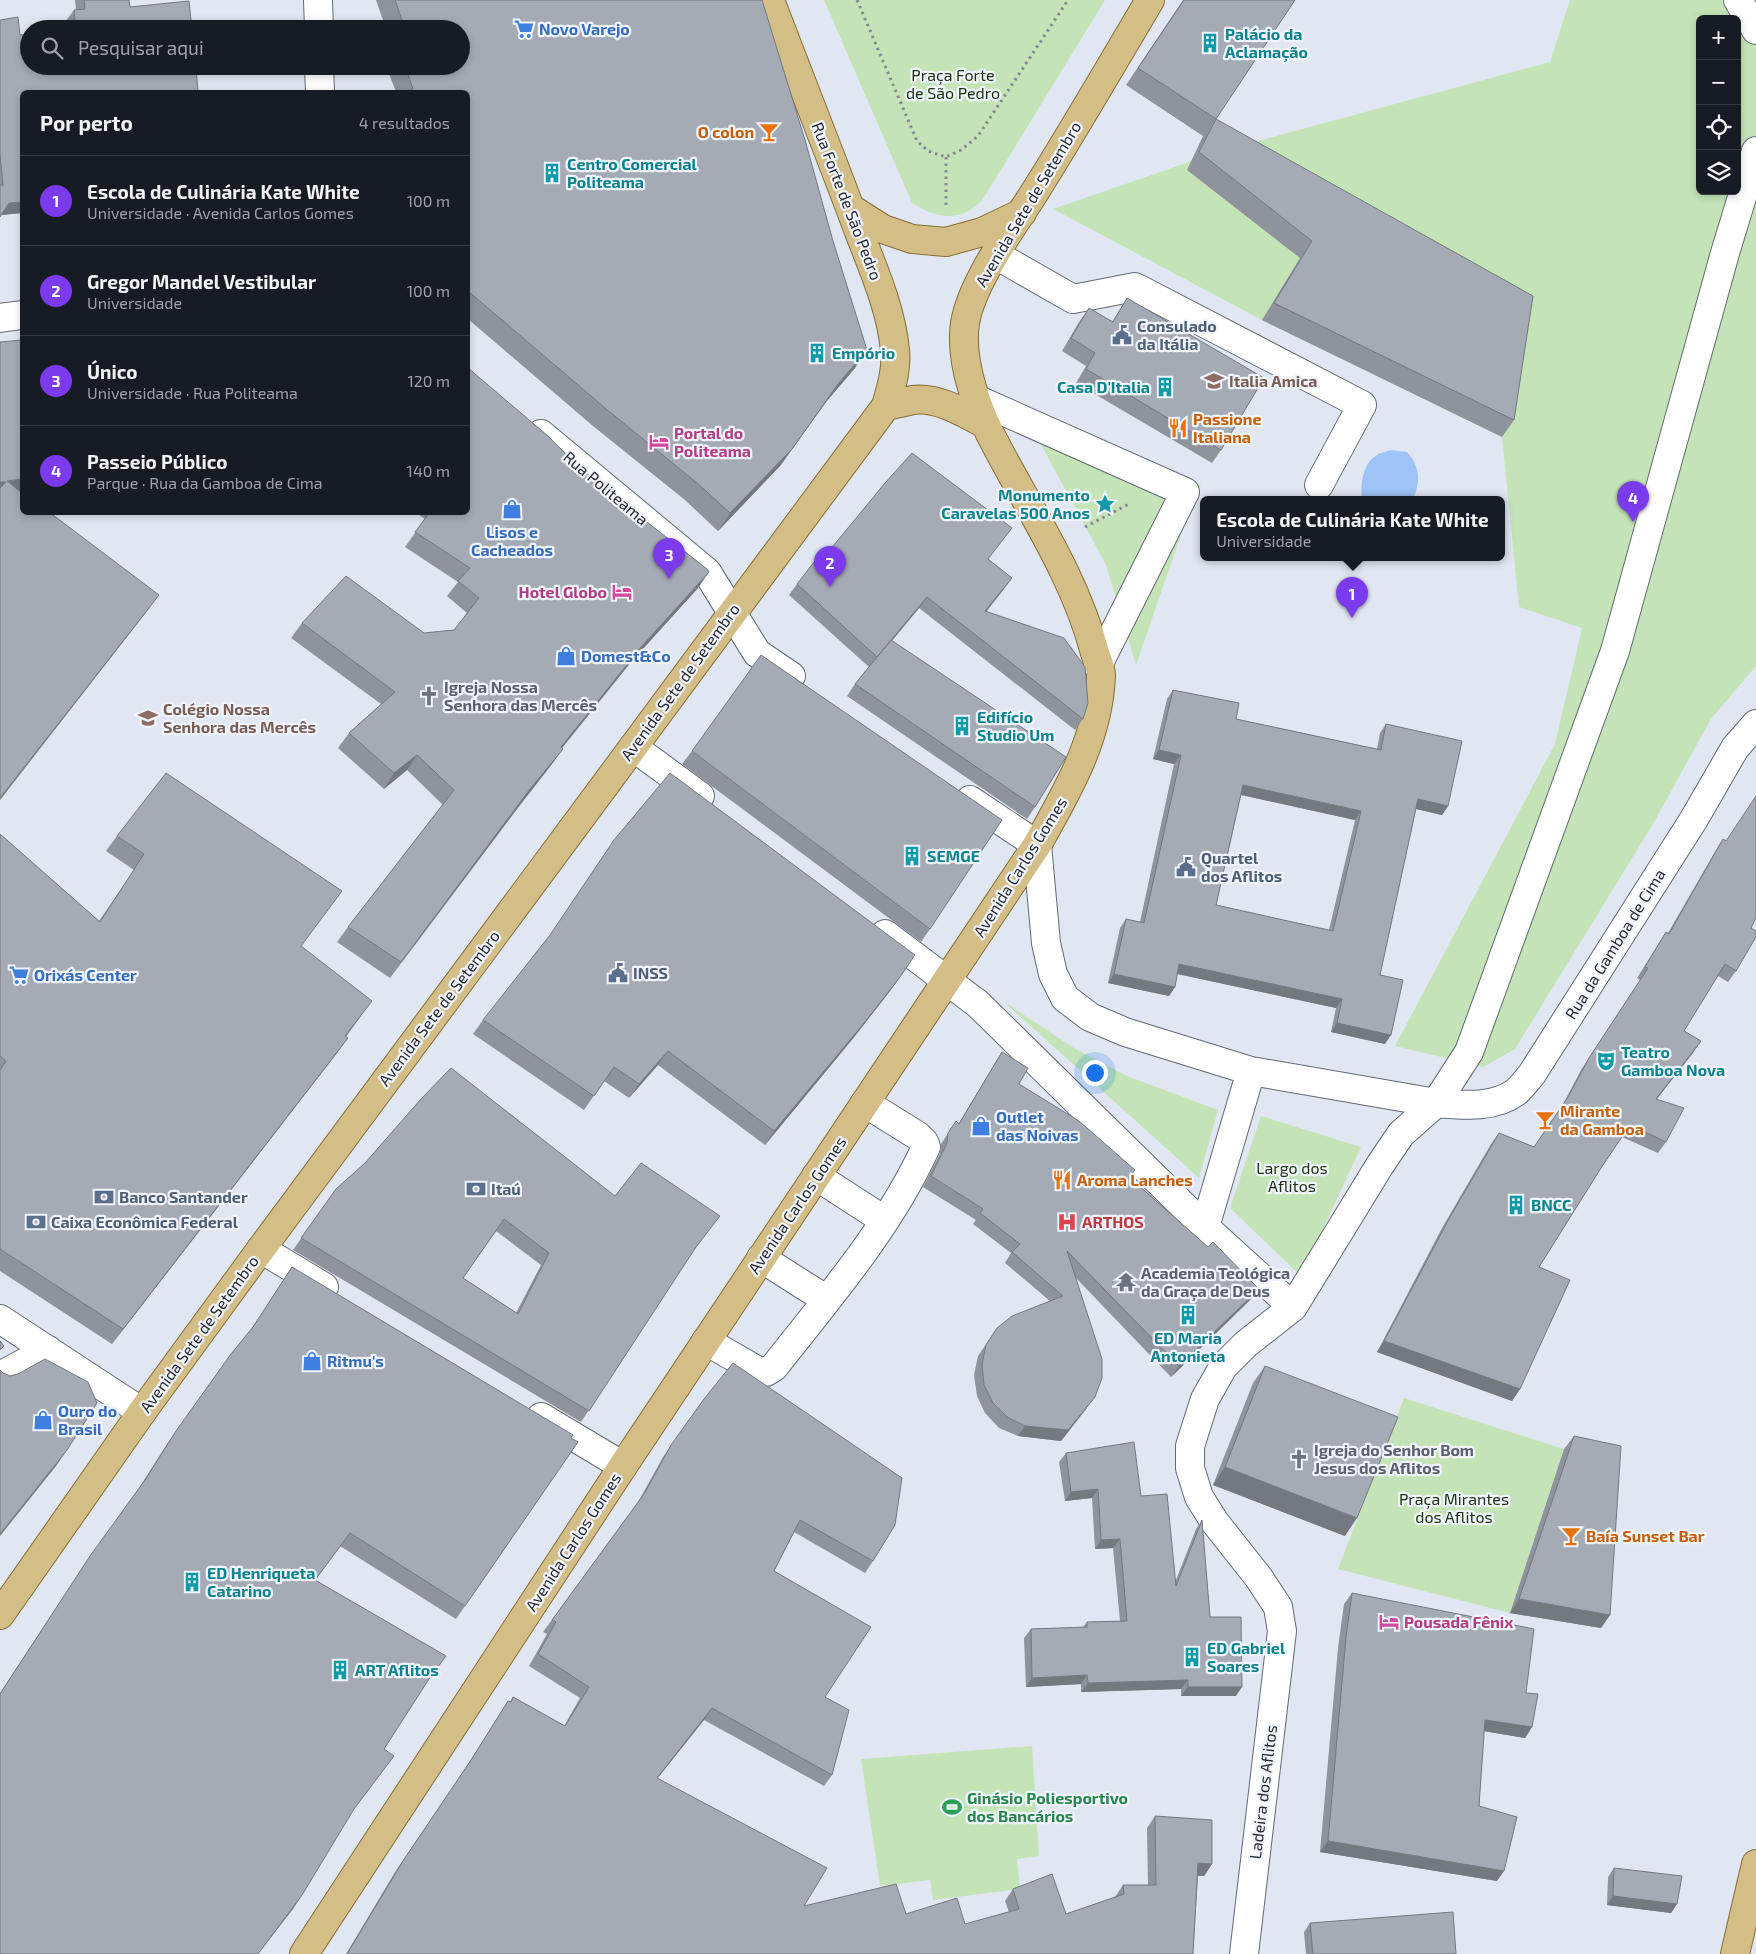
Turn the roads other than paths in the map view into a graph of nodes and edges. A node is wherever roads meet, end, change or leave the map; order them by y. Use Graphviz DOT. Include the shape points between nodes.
graph roads {
  1 [pos="318,0"];
  2 [pos="770,0"];
  3 [pos="1150,0"];
  4 [pos="1738,0"];
  5 [pos="319,20"];
  6 [pos="1756,30"];
  7 [pos="320,75"];
  8 [pos="320,90"];
  9 [pos="1756,151"];
  10 [pos="850,208"];
  11 [pos="1022,214"];
  12 [pos="996,255"];
  13 [pos="20,315"];
  14 [pos="0,318"];
  15 [pos="886,406"];
  16 [pos="980,411"];
  17 [pos="520,417"];
  18 [pos="1319,485"];
  19 [pos="732,612"];
  20 [pos="1098,665"];
  21 [pos="815,693"];
  22 [pos="1756,724"];
  23 [pos="1746,745"];
  24 [pos="633,747"];
  25 [pos="947,783"];
  26 [pos="719,811"];
  27 [pos="1037,846"];
  28 [pos="868,921"];
  29 [pos="947,980"];
  30 [pos="1251,1071"];
  31 [pos="865,1103"];
  32 [pos="1436,1103"];
  33 [pos="816,1176"];
  34 [pos="884,1220"];
  35 [pos="1205,1226"];
  36 [pos="261,1249"];
  37 [pos="761,1258"];
  38 [pos="345,1300"];
  39 [pos="827,1300"];
  40 [pos="1293,1307"];
  41 [pos="0,1318"];
  42 [pos="706,1341"];
  43 [pos="48,1350"];
  44 [pos="0,1376"];
  45 [pos="522,1405"];
  46 [pos="142,1412"];
  47 [pos="623,1466"];
  48 [pos="0,1615"];
  49 [pos="1756,1864"];
  50 [pos="304,1954"];
  51 [pos="1244,1954"];
  52 [pos="1735,1954"];
  1 -- 5 [label="street"];
  2 -- 10 [label="main road, Rua Forte de São Pedro"];
  3 -- 11 [label="main road, Avenida Sete de Setembro"];
  4 -- 6 [label="street"];
  7 -- 8 [label="street"];
  9 -- 32 [label="street" via="1615,651 1469,1052"];
  10 -- 11 [label="main road" via="883,229 912,239 946,242 982,232"];
  10 -- 15 [label="main road, Rua Forte de São Pedro" via="892,326 894,377"];
  11 -- 12 [label="main road, Avenida Sete de Setembro"];
  12 -- 16 [label="main road, Avenida Sete de Setembro" via="974,293 965,323 965,351"];
  12 -- 18 [label="street" via="1073,298 1135,288 1362,405"];
  13 -- 14 [label="street"];
  15 -- 16 [label="main road" via="915,400 959,410"];
  15 -- 19 [label="main road, Avenida Sete de Setembro"];
  16 -- 20 [label="main road, Avenida Carlos Gomes" via="1066,575 1088,626"];
  16 -- 20 [label="street" via="1182,491"];
  17 -- 19 [label="street, Rua Politeama" via="707,572"];
  19 -- 21 [label="street, Rua Politeama" via="757,653"];
  19 -- 24 [label="main road, Avenida Sete de Setembro"];
  20 -- 27 [label="main road, Avenida Carlos Gomes" via="1101,672 1094,729 1071,785"];
  22 -- 23 [label="street, Rua da Gamboa de Cima"];
  23 -- 32 [label="street, Rua da Gamboa de Cima" via="1689,827 1532,1074 1515,1092 1494,1102 1468,1106"];
  24 -- 26 [label="street"];
  24 -- 36 [label="main road, Avenida Sete de Setembro"];
  25 -- 27 [label="street"];
  27 -- 29 [label="main road, Avenida Carlos Gomes"];
  27 -- 30 [label="street" via="1046,944 1053,974 1065,998 1090,1017 1126,1032"];
  28 -- 29 [label="street"];
  29 -- 31 [label="main road, Avenida Carlos Gomes"];
  29 -- 35 [label="street" via="978,1004"];
  30 -- 32 [label="street"];
  30 -- 35 [label="street"];
  31 -- 33 [label="main road, Avenida Carlos Gomes"];
  31 -- 34 [label="street" via="918,1136 926,1147"];
  32 -- 40 [label="street" via="1402,1134 1380,1165"];
  33 -- 34 [label="street"];
  33 -- 37 [label="main road, Avenida Carlos Gomes"];
  34 -- 39 [label="street"];
  35 -- 40 [label="street"];
  36 -- 38 [label="street"];
  36 -- 46 [label="main road, Avenida Sete de Setembro"];
  37 -- 39 [label="street"];
  37 -- 42 [label="main road, Avenida Carlos Gomes"];
  39 -- 42 [label="street" via="774,1367 766,1372 760,1372"];
  40 -- 51 [label="street, Ladeira dos Aflitos" via="1223,1367 1205,1399 1190,1446 1190,1468 1199,1498 1278,1607 1282,1631"];
  41 -- 43 [label="street"];
  42 -- 47 [label="main road, Avenida Carlos Gomes"];
  43 -- 44 [label="street"];
  43 -- 46 [label="street"];
  45 -- 47 [label="street"];
  46 -- 48 [label="main road, Avenida Sete de Setembro"];
  47 -- 50 [label="main road, Avenida Carlos Gomes"];
  49 -- 52 [label="main road"];
}
